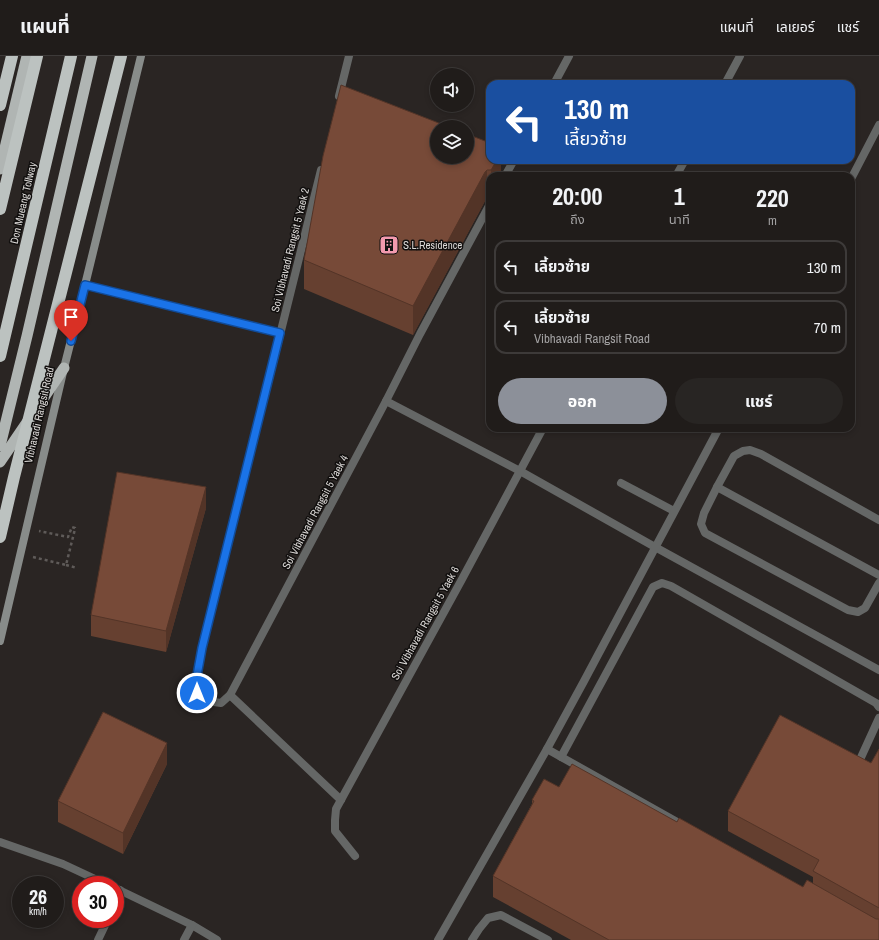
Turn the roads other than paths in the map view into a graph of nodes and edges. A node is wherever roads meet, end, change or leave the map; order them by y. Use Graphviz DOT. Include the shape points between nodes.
graph roads {
  1 [pos="12,56"];
  2 [pos="27,56"];
  3 [pos="37,56"];
  4 [pos="71,56"];
  5 [pos="92,56"];
  6 [pos="120,56"];
  7 [pos="141,56"];
  8 [pos="349,56"];
  9 [pos="569,56"];
  10 [pos="740,56"];
  11 [pos="556,80"];
  12 [pos="727,80"];
  13 [pos="338,104"];
  14 [pos="0,105"];
  15 [pos="879,125"];
  16 [pos="322,165"];
  17 [pos="0,169"];
  18 [pos="855,172"];
  19 [pos="0,209"];
  20 [pos="486,211"];
  21 [pos="85,285"];
  22 [pos="280,333"];
  23 [pos="0,356"];
  24 [pos="64,368"];
  25 [pos="386,401"];
  26 [pos="541,432"];
  27 [pos="717,432"];
  28 [pos="0,446"];
  29 [pos="0,462"];
  30 [pos="520,471"];
  31 [pos="621,483"];
  32 [pos="717,487"];
  33 [pos="674,511"];
  34 [pos="879,520"];
  35 [pos="0,537"];
  36 [pos="655,547"];
  37 [pos="879,575"];
  38 [pos="879,583"];
  39 [pos="0,641"];
  40 [pos="879,670"];
  41 [pos="230,695"];
  42 [pos="879,706"];
  43 [pos="879,718"];
  44 [pos="547,749"];
  45 [pos="561,757"];
  46 [pos="858,764"];
  47 [pos="341,800"];
  48 [pos="692,830"];
  49 [pos="0,842"];
  50 [pos="355,856"];
  51 [pos="88,876"];
  52 [pos="124,892"];
  53 [pos="192,925"];
  54 [pos="104,928"];
  55 [pos="98,940"];
  56 [pos="184,940"];
  57 [pos="217,940"];
  58 [pos="438,940"];
  59 [pos="472,940"];
  60 [pos="548,940"];
  1 -- 14 [label="highway"];
  2 -- 17 [label="highway"];
  3 -- 19 [label="highway, Don Mueang Tollway"];
  4 -- 23 [label="highway, Don Mueang Tollway"];
  5 -- 28 [label="highway"];
  6 -- 35 [label="highway"];
  7 -- 21 [label="main road, Vibhavadi Rangsit Road"];
  8 -- 13 [label="street"];
  9 -- 11 [label="street"];
  10 -- 12 [label="street"];
  15 -- 18 [label="street"];
  16 -- 22 [label="street, Soi Vibhavadi Rangsit 5 Yaek 2"];
  20 -- 25 [label="street, Soi Vibhavadi Rangsit 5 Yaek 4"];
  21 -- 22 [label="street"];
  21 -- 24 [label="main road, Vibhavadi Rangsit Road"];
  22 -- 41 [label="street, Soi Vibhavadi Rangsit 5 Yaek 2" via="196,681 197,693 207,700 220,703"];
  24 -- 29 [label="highway"];
  24 -- 39 [label="main road, Vibhavadi Rangsit Road"];
  25 -- 30 [label="street"];
  25 -- 41 [label="street, Soi Vibhavadi Rangsit 5 Yaek 4"];
  26 -- 30 [label="street, Soi Vibhavadi Rangsit 5 Yaek 6"];
  27 -- 33 [label="street"];
  30 -- 36 [label="street"];
  30 -- 47 [label="street, Soi Vibhavadi Rangsit 5 Yaek 6"];
  31 -- 33 [label="street"];
  32 -- 34 [label="street" via="734,456 750,450"];
  32 -- 37 [label="street"];
  32 -- 38 [label="street" via="701,524 705,533 848,610 858,612 865,608"];
  33 -- 36 [label="street"];
  36 -- 40 [label="street"];
  36 -- 44 [label="street"];
  41 -- 47 [label="street"];
  42 -- 45 [label="street" via="662,583 653,587"];
  43 -- 46 [label="street"];
  44 -- 45 [label="street"];
  44 -- 58 [label="street"];
  45 -- 48 [label="street"];
  47 -- 50 [label="street, Soi Vibhavadi Rangsit 5 Yaek 6" via="336,809 335,831"];
  49 -- 51 [label="street"];
  52 -- 53 [label="street"];
  53 -- 56 [label="street"];
  53 -- 57 [label="street"];
  54 -- 55 [label="street"];
  59 -- 60 [label="street" via="488,918 500,915"];
}
